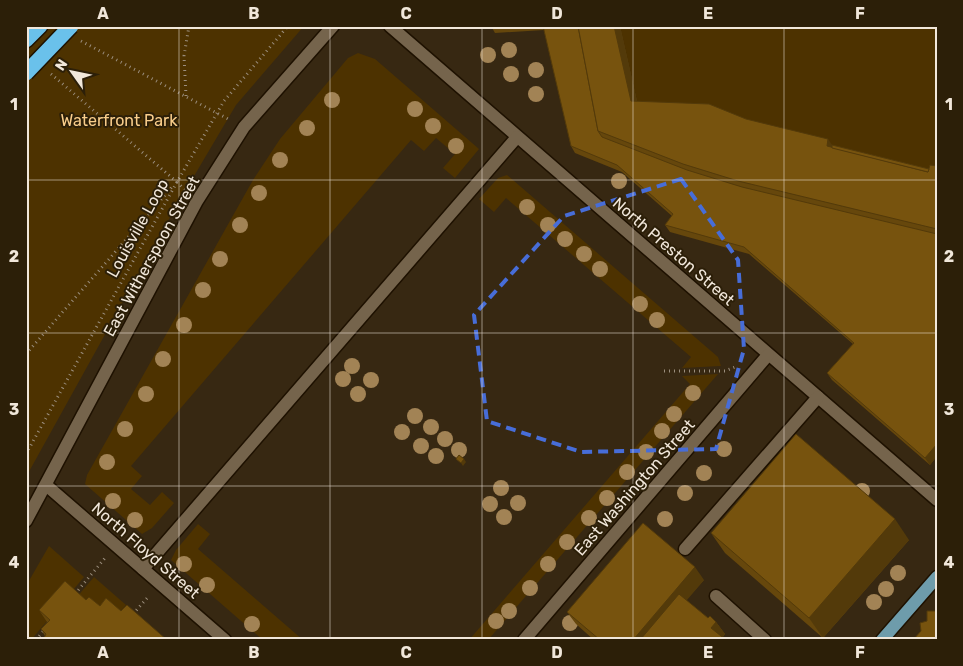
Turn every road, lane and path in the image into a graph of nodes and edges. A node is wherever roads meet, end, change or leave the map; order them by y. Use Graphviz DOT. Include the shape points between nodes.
graph roads {
  1 [pos="40,26"];
  2 [pos="71,26"];
  3 [pos="189,26"];
  4 [pos="288,26"];
  5 [pos="333,26"];
  6 [pos="390,26"];
  7 [pos="26,40"];
  8 [pos="80,40"];
  9 [pos="49,72"];
  10 [pos="26,73"];
  11 [pos="186,96"];
  12 [pos="217,113"];
  13 [pos="518,137"];
  14 [pos="177,182"];
  15 [pos="26,354"];
  16 [pos="768,354"];
  17 [pos="664,371"];
  18 [pos="818,398"];
  19 [pos="26,454"];
  20 [pos="46,485"];
  21 [pos="937,500"];
  22 [pos="26,521"];
  23 [pos="116,546"];
  24 [pos="685,549"];
  25 [pos="143,569"];
  26 [pos="937,577"];
  27 [pos="160,584"];
  28 [pos="73,596"];
  29 [pos="716,596"];
  30 [pos="132,615"];
  31 [pos="48,625"];
  32 [pos="36,640"];
  33 [pos="225,640"];
  34 [pos="524,640"];
  35 [pos="765,640"];
  36 [pos="882,640"];
  1 -- 7 [label="highway"];
  2 -- 10 [label="highway, bridge"];
  3 -- 11 [label="path" via="184,56"];
  4 -- 12 [label="path, Louisville Loop"];
  5 -- 20 [label="street, East Witherspoon Street" via="244,127 225,155"];
  6 -- 13 [label="street, North Preston Street"];
  8 -- 11 [label="path"];
  9 -- 14 [label="path"];
  11 -- 12 [label="path"];
  12 -- 14 [label="path, Louisville Loop"];
  13 -- 16 [label="street, North Preston Street"];
  13 -- 25 [label="street"];
  14 -- 15 [label="path"];
  14 -- 19 [label="path, Louisville Loop"];
  16 -- 17 [label="path" via="725,371"];
  16 -- 18 [label="street, North Preston Street"];
  16 -- 34 [label="street, East Washington Street"];
  18 -- 21 [label="street, North Preston Street"];
  18 -- 24 [label="street"];
  20 -- 22 [label="street, East Witherspoon Street"];
  20 -- 23 [label="street, North Floyd Street"];
  23 -- 25 [label="street, North Floyd Street"];
  23 -- 28 [label="path"];
  25 -- 27 [label="street, North Floyd Street"];
  26 -- 36 [label="main road"];
  27 -- 30 [label="path"];
  27 -- 33 [label="street, North Floyd Street"];
  29 -- 35 [label="street"];
  31 -- 32 [label="path"];
}
